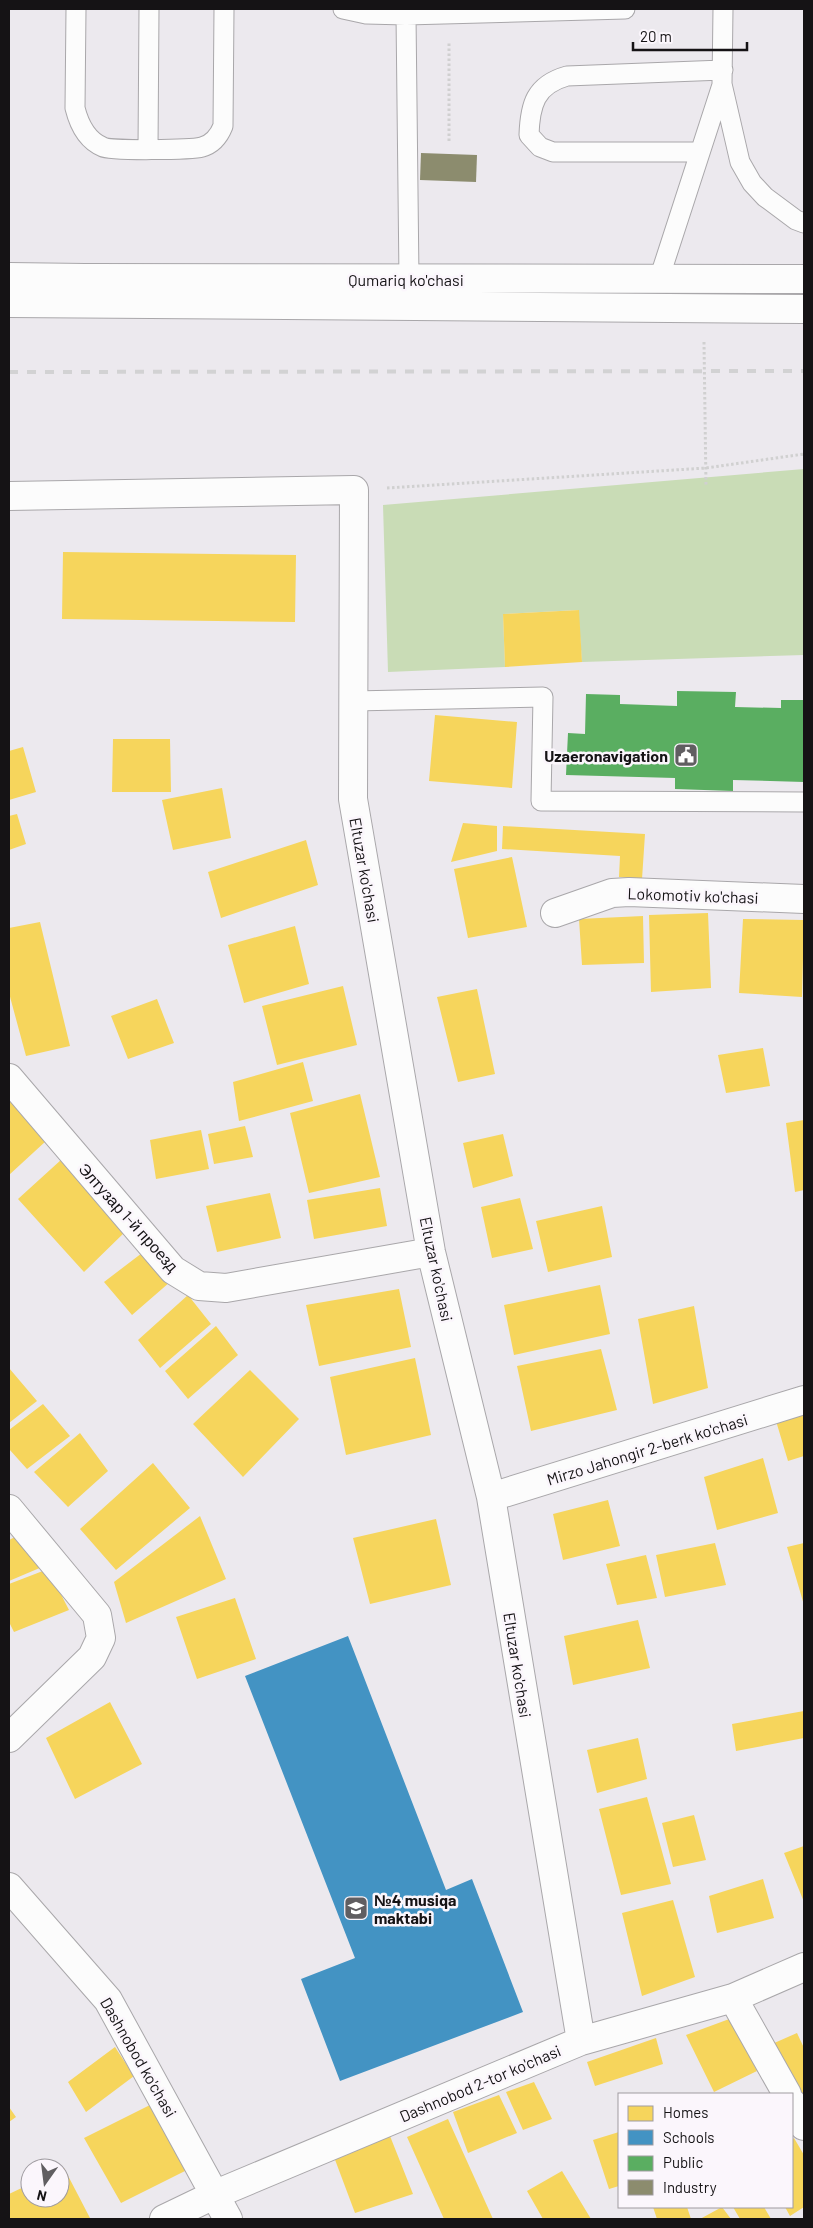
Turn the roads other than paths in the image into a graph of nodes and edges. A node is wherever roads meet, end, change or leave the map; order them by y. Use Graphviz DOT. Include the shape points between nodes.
graph roads {
  1 [pos="76,9"];
  2 [pos="149,9"];
  3 [pos="224,9"];
  4 [pos="343,9"];
  5 [pos="625,9"];
  6 [pos="723,9"];
  7 [pos="406,15"];
  8 [pos="722,77"];
  9 [pos="148,150"];
  10 [pos="700,152"];
  11 [pos="804,223"];
  12 [pos="9,277"];
  13 [pos="409,279"];
  14 [pos="659,279"];
  15 [pos="804,279"];
  16 [pos="9,304"];
  17 [pos="804,309"];
  18 [pos="9,496"];
  19 [pos="353,701"];
  20 [pos="804,802"];
  21 [pos="804,900"];
  22 [pos="555,913"];
  23 [pos="9,1078"];
  24 [pos="431,1252"];
  25 [pos="804,1400"];
  26 [pos="491,1497"];
  27 [pos="9,1509"];
  28 [pos="9,1738"];
  29 [pos="9,1887"];
  30 [pos="804,1967"];
  31 [pos="732,1998"];
  32 [pos="581,2041"];
  33 [pos="786,2093"];
  34 [pos="793,2105"];
  35 [pos="804,2126"];
  36 [pos="216,2194"];
  37 [pos="164,2219"];
  38 [pos="228,2219"];
  1 -- 9 [label="lane" via="75,108 84,132 104,148"];
  2 -- 9 [label="lane"];
  3 -- 9 [label="lane" via="223,126 219,135 202,147"];
  4 -- 7 [label="lane" via="366,14"];
  5 -- 7 [label="lane"];
  6 -- 8 [label="lane"];
  7 -- 13 [label="lane"];
  8 -- 10 [label="lane"];
  8 -- 10 [label="lane" via="566,76 552,80 540,90 530,120 529,135 540,147 554,152"];
  8 -- 11 [label="lane" via="740,162 765,197"];
  10 -- 14 [label="lane"];
  12 -- 13 [label="street, Qumariq ko'chasi"];
  13 -- 14 [label="street, Qumariq ko'chasi"];
  14 -- 15 [label="street, Qumariq ko'chasi"];
  16 -- 17 [label="street, Qumariq ko'chasi"];
  18 -- 19 [label="street, Eltuzar ko'chasi" via="354,490"];
  19 -- 20 [label="lane" via="543,697 541,801"];
  19 -- 24 [label="street, Eltuzar ko'chasi" via="353,799"];
  21 -- 22 [label="street, Lokomotiv ko'chasi" via="629,892 612,893"];
  23 -- 24 [label="street, Элтузар 1-й проезд" via="173,1270 199,1286 226,1288"];
  24 -- 26 [label="street, Eltuzar ko'chasi"];
  25 -- 26 [label="street, Mirzo Jahongir 2-berk ko'chasi"];
  26 -- 32 [label="street, Eltuzar ko'chasi"];
  27 -- 28 [label="street" via="97,1615 101,1638 92,1658"];
  29 -- 36 [label="street, Dashnobod ko'chasi" via="108,2000"];
  30 -- 31 [label="street, Dashnobod 2-tor ko'chasi"];
  31 -- 32 [label="street, Dashnobod 2-tor ko'chasi"];
  31 -- 33 [label="street"];
  32 -- 36 [label="street, Dashnobod 2-tor ko'chasi"];
  34 -- 35 [label="street"];
  36 -- 37 [label="street, Dashnobod 2-tor ko'chasi"];
  36 -- 38 [label="street, Dashnobod ko'chasi"];
}
